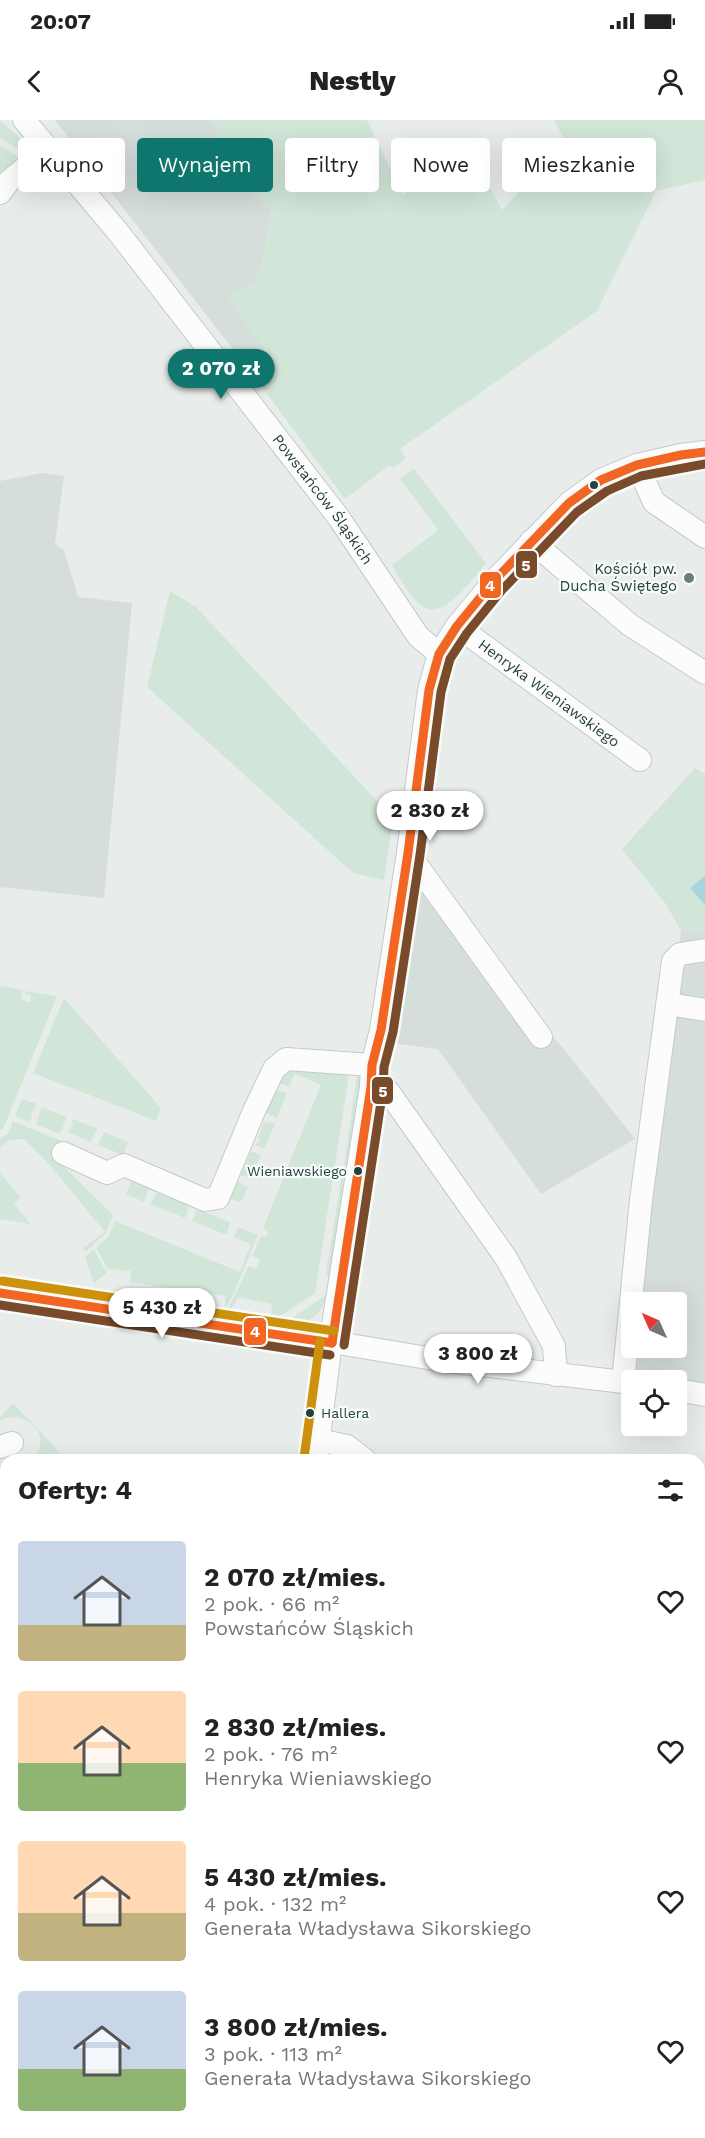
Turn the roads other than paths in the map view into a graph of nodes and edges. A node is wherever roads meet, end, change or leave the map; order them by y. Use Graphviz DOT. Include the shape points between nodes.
graph roads {
  1 [pos="24,120"];
  2 [pos="39,138"];
  3 [pos="18,174"];
  4 [pos="84,192"];
  5 [pos="0,193"];
  6 [pos="705,452"];
  7 [pos="637,465"];
  8 [pos="705,537"];
  9 [pos="531,541"];
  10 [pos="457,626"];
  11 [pos="439,654"];
  12 [pos="705,673"];
  13 [pos="640,760"];
  14 [pos="408,853"];
  15 [pos="705,950"];
  16 [pos="669,1004"];
  17 [pos="705,1010"];
  18 [pos="541,1037"];
  19 [pos="372,1076"];
  20 [pos="63,1153"];
  21 [pos="0,1293"];
  22 [pos="332,1343"];
  23 [pos="628,1370"];
  24 [pos="556,1376"];
  25 [pos="621,1382"];
  26 [pos="687,1392"];
  27 [pos="705,1395"];
  28 [pos="317,1450"];
  29 [pos="357,1454"];
  1 -- 2 [label="street, Powstańców Śląskich"];
  3 -- 5 [label="street"];
  4 -- 11 [label="street, Powstańców Śląskich" via="339,519 418,636"];
  6 -- 7 [label="street"];
  7 -- 8 [label="street" via="654,502"];
  7 -- 9 [label="street" via="601,480 569,503"];
  9 -- 10 [label="street"];
  9 -- 12 [label="street" via="630,625"];
  10 -- 11 [label="street"];
  10 -- 13 [label="street, Henryka Wieniawskiego"];
  11 -- 14 [label="street" via="429,690"];
  14 -- 18 [label="street"];
  14 -- 19 [label="street"];
  15 -- 16 [label="street" via="680,954 673,961"];
  16 -- 17 [label="street"];
  16 -- 23 [label="street" via="641,1200"];
  19 -- 20 [label="street" via="285,1059 274,1069 218,1198 205,1200 124,1165 108,1173"];
  19 -- 22 [label="street"];
  19 -- 24 [label="street" via="388,1091 506,1258 554,1346"];
  21 -- 22 [label="street"];
  22 -- 24 [label="street"];
  22 -- 28 [label="street"];
  24 -- 25 [label="street"];
  26 -- 27 [label="street"];
  28 -- 29 [label="street" via="347,1446"];
}
